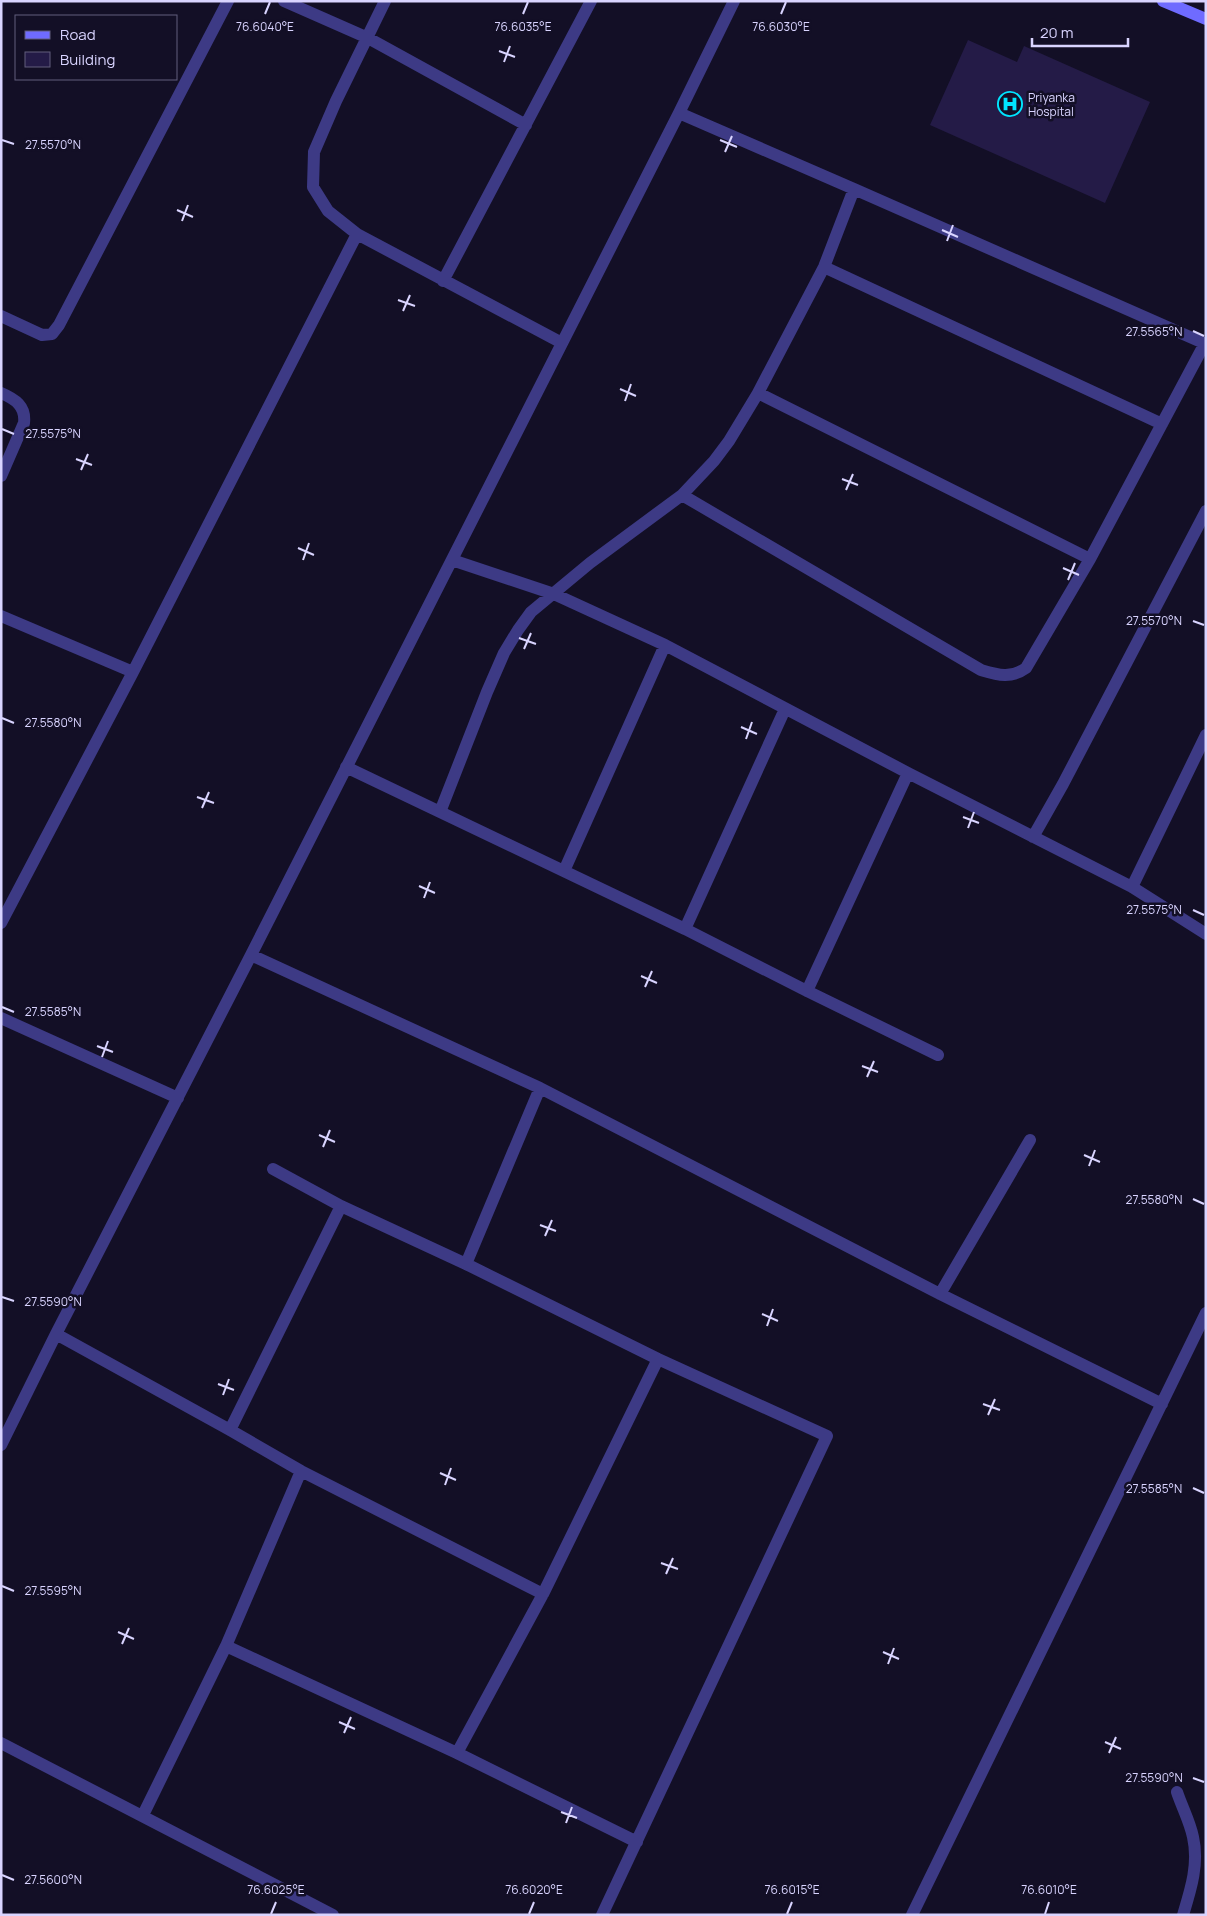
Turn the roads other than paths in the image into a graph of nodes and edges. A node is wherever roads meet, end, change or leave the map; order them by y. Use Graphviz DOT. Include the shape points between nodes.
graph roads {
  1 [pos="228,1"];
  2 [pos="284,1"];
  3 [pos="385,1"];
  4 [pos="591,1"];
  5 [pos="734,1"];
  6 [pos="1163,1"];
  7 [pos="1206,19"];
  8 [pos="368,38"];
  9 [pos="679,113"];
  10 [pos="526,125"];
  11 [pos="854,189"];
  12 [pos="356,234"];
  13 [pos="824,267"];
  14 [pos="443,281"];
  15 [pos="1,316"];
  16 [pos="562,343"];
  17 [pos="1205,343"];
  18 [pos="1,393"];
  19 [pos="758,393"];
  20 [pos="1162,424"];
  21 [pos="1,476"];
  22 [pos="682,495"];
  23 [pos="1206,511"];
  24 [pos="1090,559"];
  25 [pos="452,560"];
  26 [pos="554,594"];
  27 [pos="1,616"];
  28 [pos="665,645"];
  29 [pos="134,672"];
  30 [pos="785,709"];
  31 [pos="1206,735"];
  32 [pos="346,767"];
  33 [pos="908,774"];
  34 [pos="440,812"];
  35 [pos="1033,836"];
  36 [pos="564,871"];
  37 [pos="1132,887"];
  38 [pos="1,923"];
  39 [pos="684,929"];
  40 [pos="1206,934"];
  41 [pos="251,955"];
  42 [pos="807,991"];
  43 [pos="1,1018"];
  44 [pos="938,1055"];
  45 [pos="540,1088"];
  46 [pos="178,1098"];
  47 [pos="1030,1140"];
  48 [pos="273,1169"];
  49 [pos="341,1206"];
  50 [pos="466,1264"];
  51 [pos="940,1294"];
  52 [pos="1206,1313"];
  53 [pos="56,1334"];
  54 [pos="658,1359"];
  55 [pos="1162,1404"];
  56 [pos="230,1430"];
  57 [pos="1,1445"];
  58 [pos="301,1471"];
  59 [pos="543,1594"];
  60 [pos="226,1646"];
  61 [pos="1,1743"];
  62 [pos="457,1753"];
  63 [pos="1177,1792"];
  64 [pos="143,1815"];
  65 [pos="637,1842"];
  66 [pos="333,1915"];
  67 [pos="602,1915"];
  68 [pos="912,1915"];
  69 [pos="1183,1915"];
  1 -- 15 [label="street" via="59,325 52,334 42,335"];
  2 -- 8 [label="street"];
  3 -- 8 [label="street"];
  4 -- 10 [label="street"];
  5 -- 9 [label="street"];
  6 -- 7 [label="main road"];
  8 -- 10 [label="street"];
  8 -- 12 [label="street" via="314,152 313,187 328,210"];
  9 -- 11 [label="street"];
  9 -- 16 [label="street"];
  10 -- 14 [label="street"];
  11 -- 13 [label="street"];
  11 -- 17 [label="street"];
  12 -- 14 [label="street"];
  12 -- 29 [label="street"];
  13 -- 19 [label="street"];
  13 -- 20 [label="street"];
  14 -- 16 [label="street"];
  16 -- 25 [label="street"];
  17 -- 20 [label="street"];
  18 -- 21 [label="street" via="11,397 25,414"];
  19 -- 22 [label="street" via="729,441"];
  19 -- 24 [label="street"];
  20 -- 24 [label="street"];
  22 -- 24 [label="street" via="981,670 1001,676 1017,674 1026,668"];
  22 -- 26 [label="street" via="608,549"];
  23 -- 35 [label="street"];
  25 -- 26 [label="street"];
  25 -- 32 [label="street"];
  26 -- 28 [label="street"];
  26 -- 34 [label="street" via="531,612 504,652"];
  27 -- 29 [label="street"];
  28 -- 30 [label="street"];
  28 -- 36 [label="street"];
  29 -- 38 [label="street"];
  30 -- 33 [label="street"];
  30 -- 39 [label="street"];
  31 -- 37 [label="street"];
  32 -- 34 [label="street"];
  32 -- 41 [label="street"];
  33 -- 35 [label="street"];
  33 -- 42 [label="street"];
  34 -- 36 [label="street"];
  35 -- 37 [label="street"];
  36 -- 39 [label="street"];
  37 -- 40 [label="street"];
  39 -- 42 [label="street"];
  41 -- 45 [label="street"];
  41 -- 46 [label="street"];
  42 -- 44 [label="street"];
  43 -- 46 [label="street"];
  45 -- 50 [label="street"];
  45 -- 51 [label="street"];
  46 -- 53 [label="street"];
  47 -- 51 [label="street"];
  48 -- 49 [label="street"];
  49 -- 50 [label="street"];
  49 -- 56 [label="street"];
  50 -- 54 [label="street"];
  51 -- 55 [label="street"];
  52 -- 55 [label="street"];
  53 -- 56 [label="street"];
  53 -- 57 [label="street"];
  54 -- 59 [label="street"];
  54 -- 65 [label="street" via="827,1436"];
  55 -- 68 [label="street"];
  56 -- 58 [label="street"];
  58 -- 59 [label="street"];
  58 -- 60 [label="street"];
  59 -- 62 [label="street"];
  60 -- 62 [label="street"];
  60 -- 64 [label="street"];
  61 -- 64 [label="street"];
  62 -- 65 [label="street"];
  63 -- 69 [label="street" via="1193,1837 1195,1860"];
  64 -- 66 [label="street"];
  65 -- 67 [label="street"];
}
